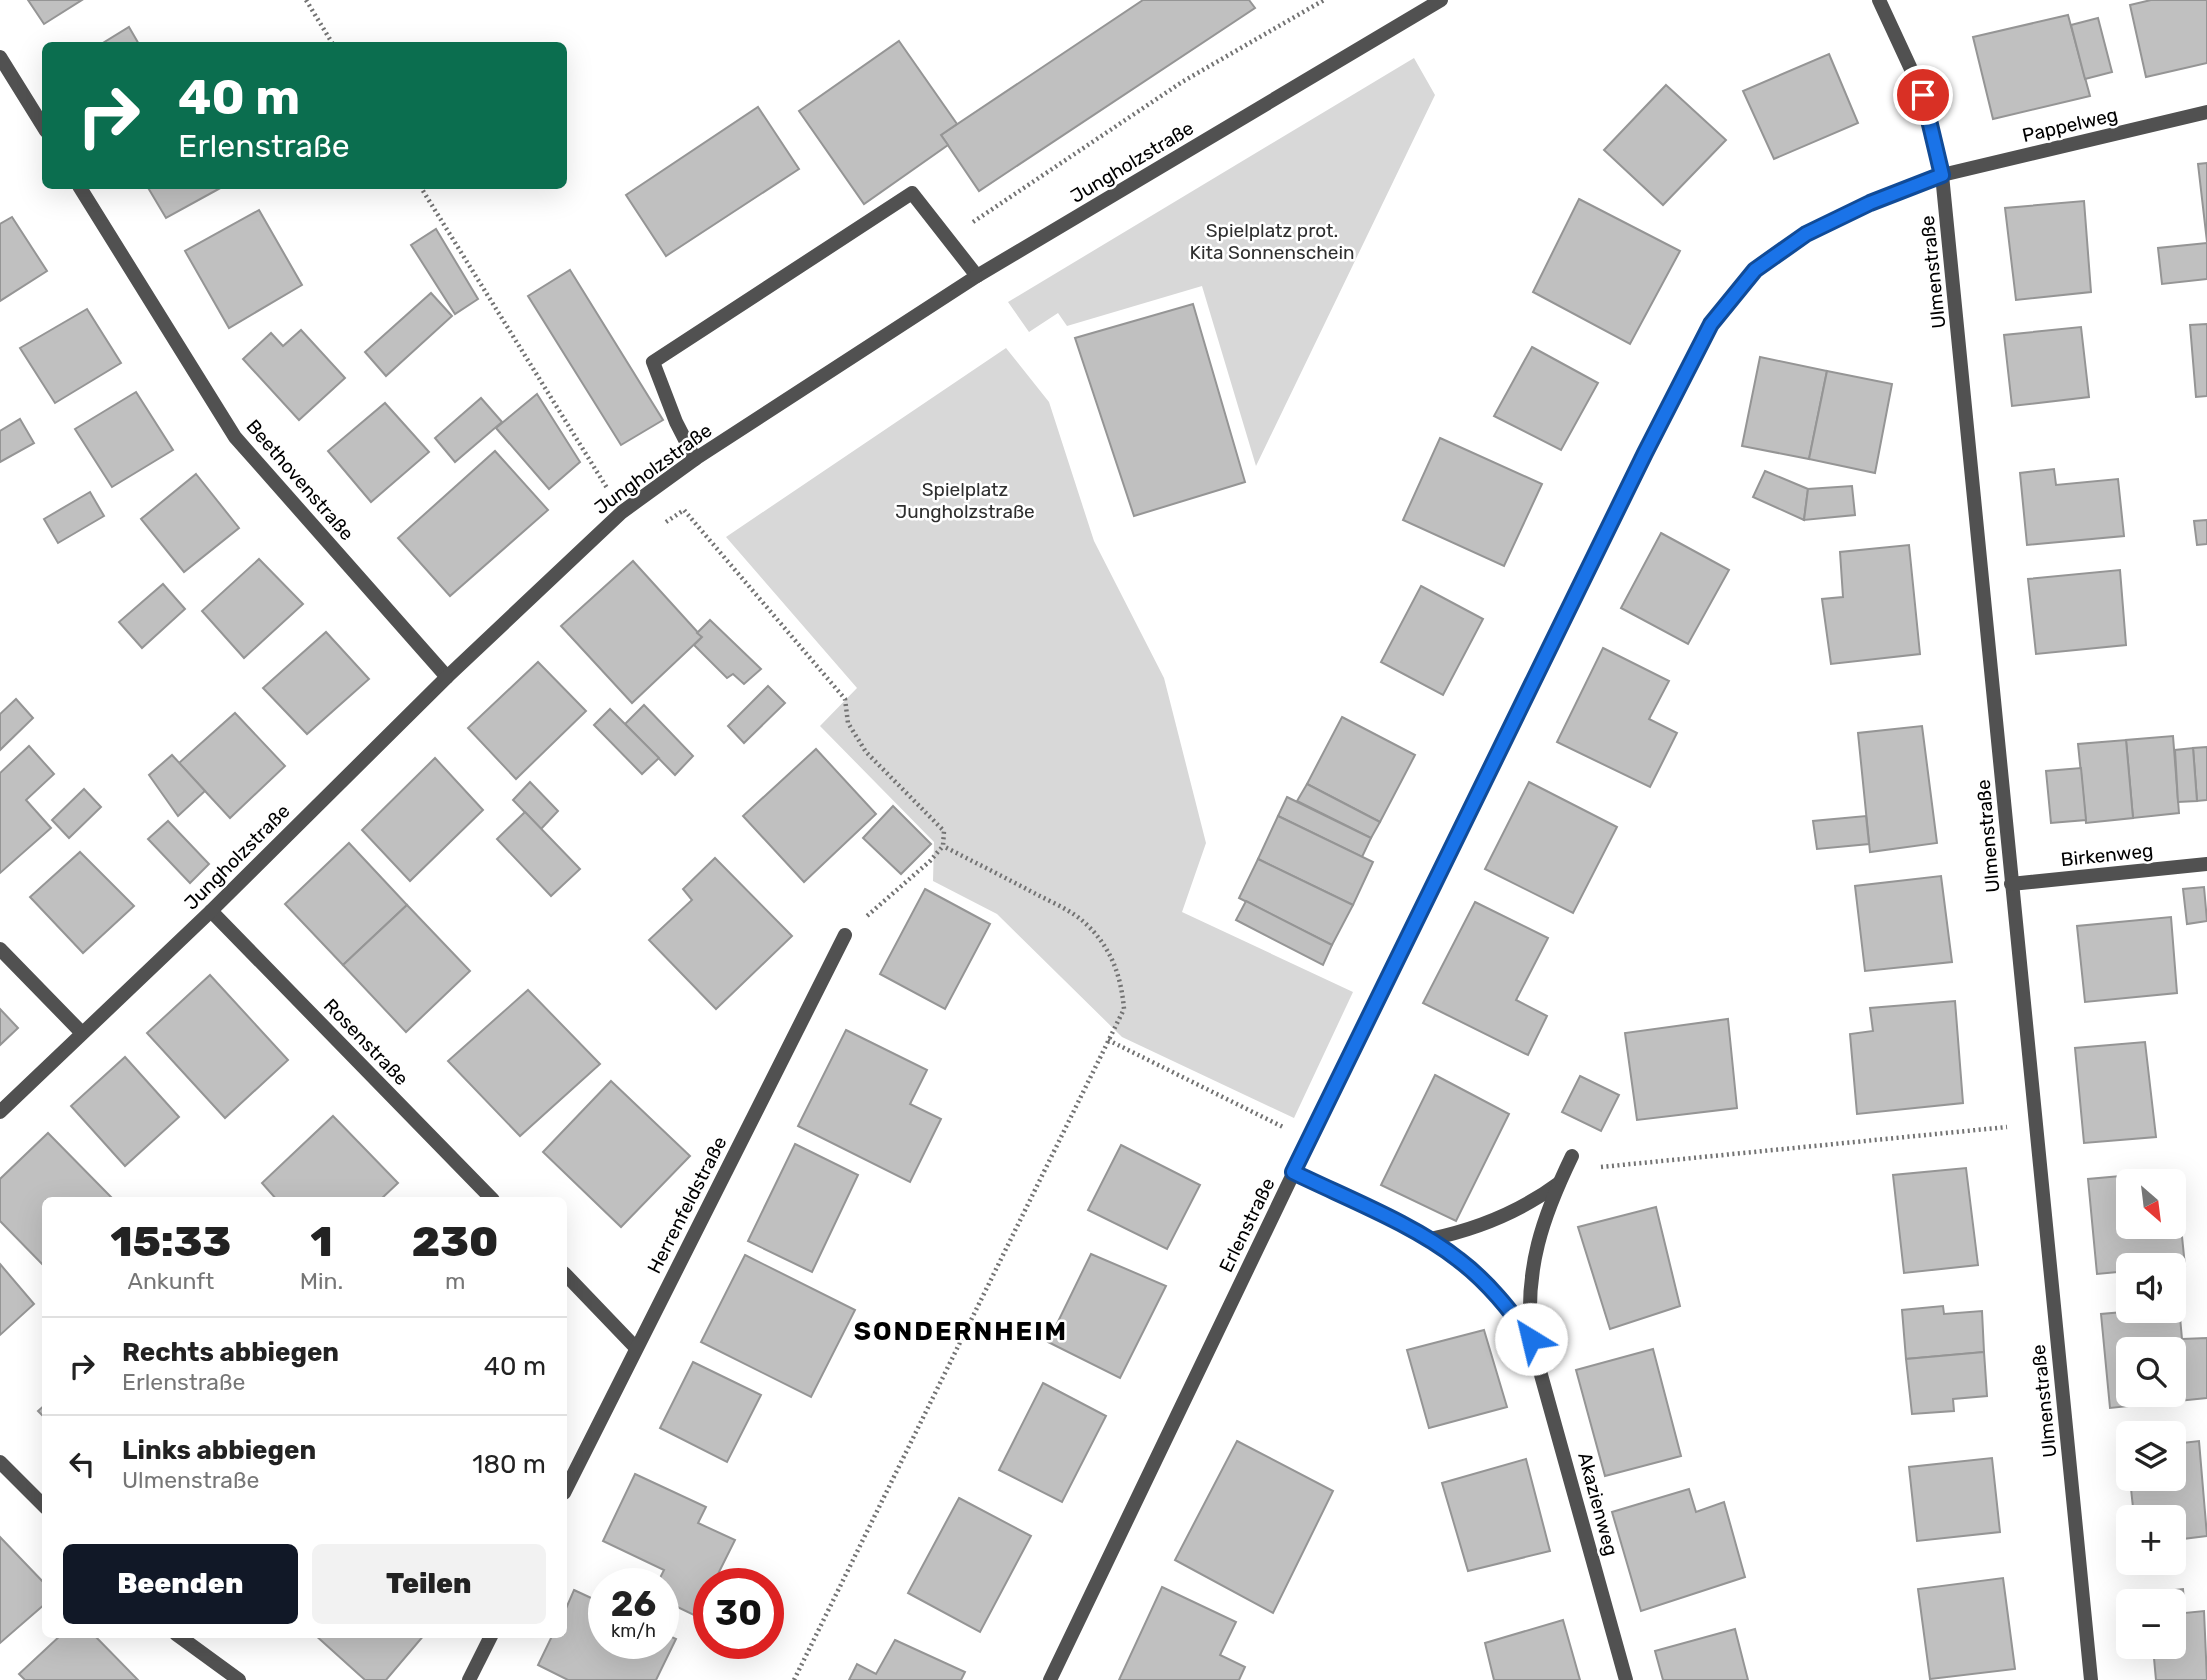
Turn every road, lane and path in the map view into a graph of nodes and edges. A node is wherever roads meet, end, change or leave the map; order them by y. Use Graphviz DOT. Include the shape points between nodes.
graph roads {
  1 [pos="306,0"];
  2 [pos="1324,0"];
  3 [pos="1441,0"];
  4 [pos="1879,0"];
  5 [pos="332,42"];
  6 [pos="0,57"];
  7 [pos="2207,112"];
  8 [pos="42,125"];
  9 [pos="1942,175"];
  10 [pos="81,189"];
  11 [pos="422,189"];
  12 [pos="948,239"];
  13 [pos="977,276"];
  14 [pos="695,459"];
  15 [pos="622,512"];
  16 [pos="665,522"];
  17 [pos="447,677"];
  18 [pos="943,846"];
  19 [pos="2207,864"];
  20 [pos="2011,884"];
  21 [pos="211,911"];
  22 [pos="845,935"];
  23 [pos="0,949"];
  24 [pos="82,1033"];
  25 [pos="1108,1040"];
  26 [pos="0,1112"];
  27 [pos="2036,1124"];
  28 [pos="1309,1140"];
  29 [pos="1572,1156"];
  30 [pos="1293,1172"];
  31 [pos="1563,1176"];
  32 [pos="490,1197"];
  33 [pos="1430,1239"];
  34 [pos="567,1276"];
  35 [pos="1531,1339"];
  36 [pos="636,1348"];
  37 [pos="0,1462"];
  38 [pos="567,1487"];
  39 [pos="42,1504"];
  40 [pos="181,1638"];
  41 [pos="490,1638"];
  42 [pos="239,1680"];
  43 [pos="469,1680"];
  44 [pos="794,1680"];
  45 [pos="1049,1680"];
  46 [pos="1626,1680"];
  47 [pos="2091,1680"];
  1 -- 5 [label="path"];
  2 -- 12 [label="path" via="1182,82"];
  3 -- 13 [label="street, Jungholzstraße"];
  4 -- 9 [label="street, Ulmenstraße" via="1923,95"];
  6 -- 8 [label="street"];
  7 -- 9 [label="street, Pappelweg"];
  9 -- 20 [label="street, Ulmenstraße"];
  9 -- 28 [label="street, Erlenstraße" via="1806,234 1755,270 1711,324"];
  10 -- 17 [label="street, Beethovenstraße" via="234,437"];
  11 -- 15 [label="path"];
  12 -- 13 [label="street"];
  12 -- 14 [label="street" via="912,193 653,362"];
  13 -- 14 [label="street, Jungholzstraße"];
  14 -- 15 [label="street, Jungholzstraße"];
  15 -- 17 [label="street, Jungholzstraße"];
  16 -- 18 [label="path" via="684,510 710,540 845,699 848,723 866,751 944,831"];
  17 -- 21 [label="street, Jungholzstraße"];
  18 -- 22 [label="path"];
  18 -- 25 [label="path" via="1084,922 1121,978 1124,1009"];
  19 -- 20 [label="street, Birkenweg"];
  20 -- 27 [label="street, Ulmenstraße"];
  21 -- 24 [label="street, Jungholzstraße"];
  21 -- 32 [label="street, Rosenstraße"];
  22 -- 36 [label="street, Herrenfeldstraße"];
  23 -- 24 [label="street"];
  24 -- 26 [label="street, Jungholzstraße"];
  25 -- 28 [label="path"];
  25 -- 44 [label="path"];
  27 -- 31 [label="path"];
  27 -- 47 [label="street, Ulmenstraße"];
  28 -- 30 [label="street, Erlenstraße"];
  29 -- 31 [label="street, Akazienweg"];
  30 -- 33 [label="street, Akazienweg"];
  30 -- 45 [label="street, Erlenstraße"];
  31 -- 33 [label="street" via="1537,1199 1509,1214"];
  31 -- 35 [label="street, Akazienweg" via="1533,1260 1528,1307"];
  33 -- 35 [label="street, Akazienweg" via="1485,1282"];
  34 -- 36 [label="street"];
  35 -- 46 [label="street, Akazienweg"];
  36 -- 38 [label="street, Herrenfeldstraße"];
  37 -- 39 [label="street"];
  40 -- 42 [label="street"];
  41 -- 43 [label="street"];
}
